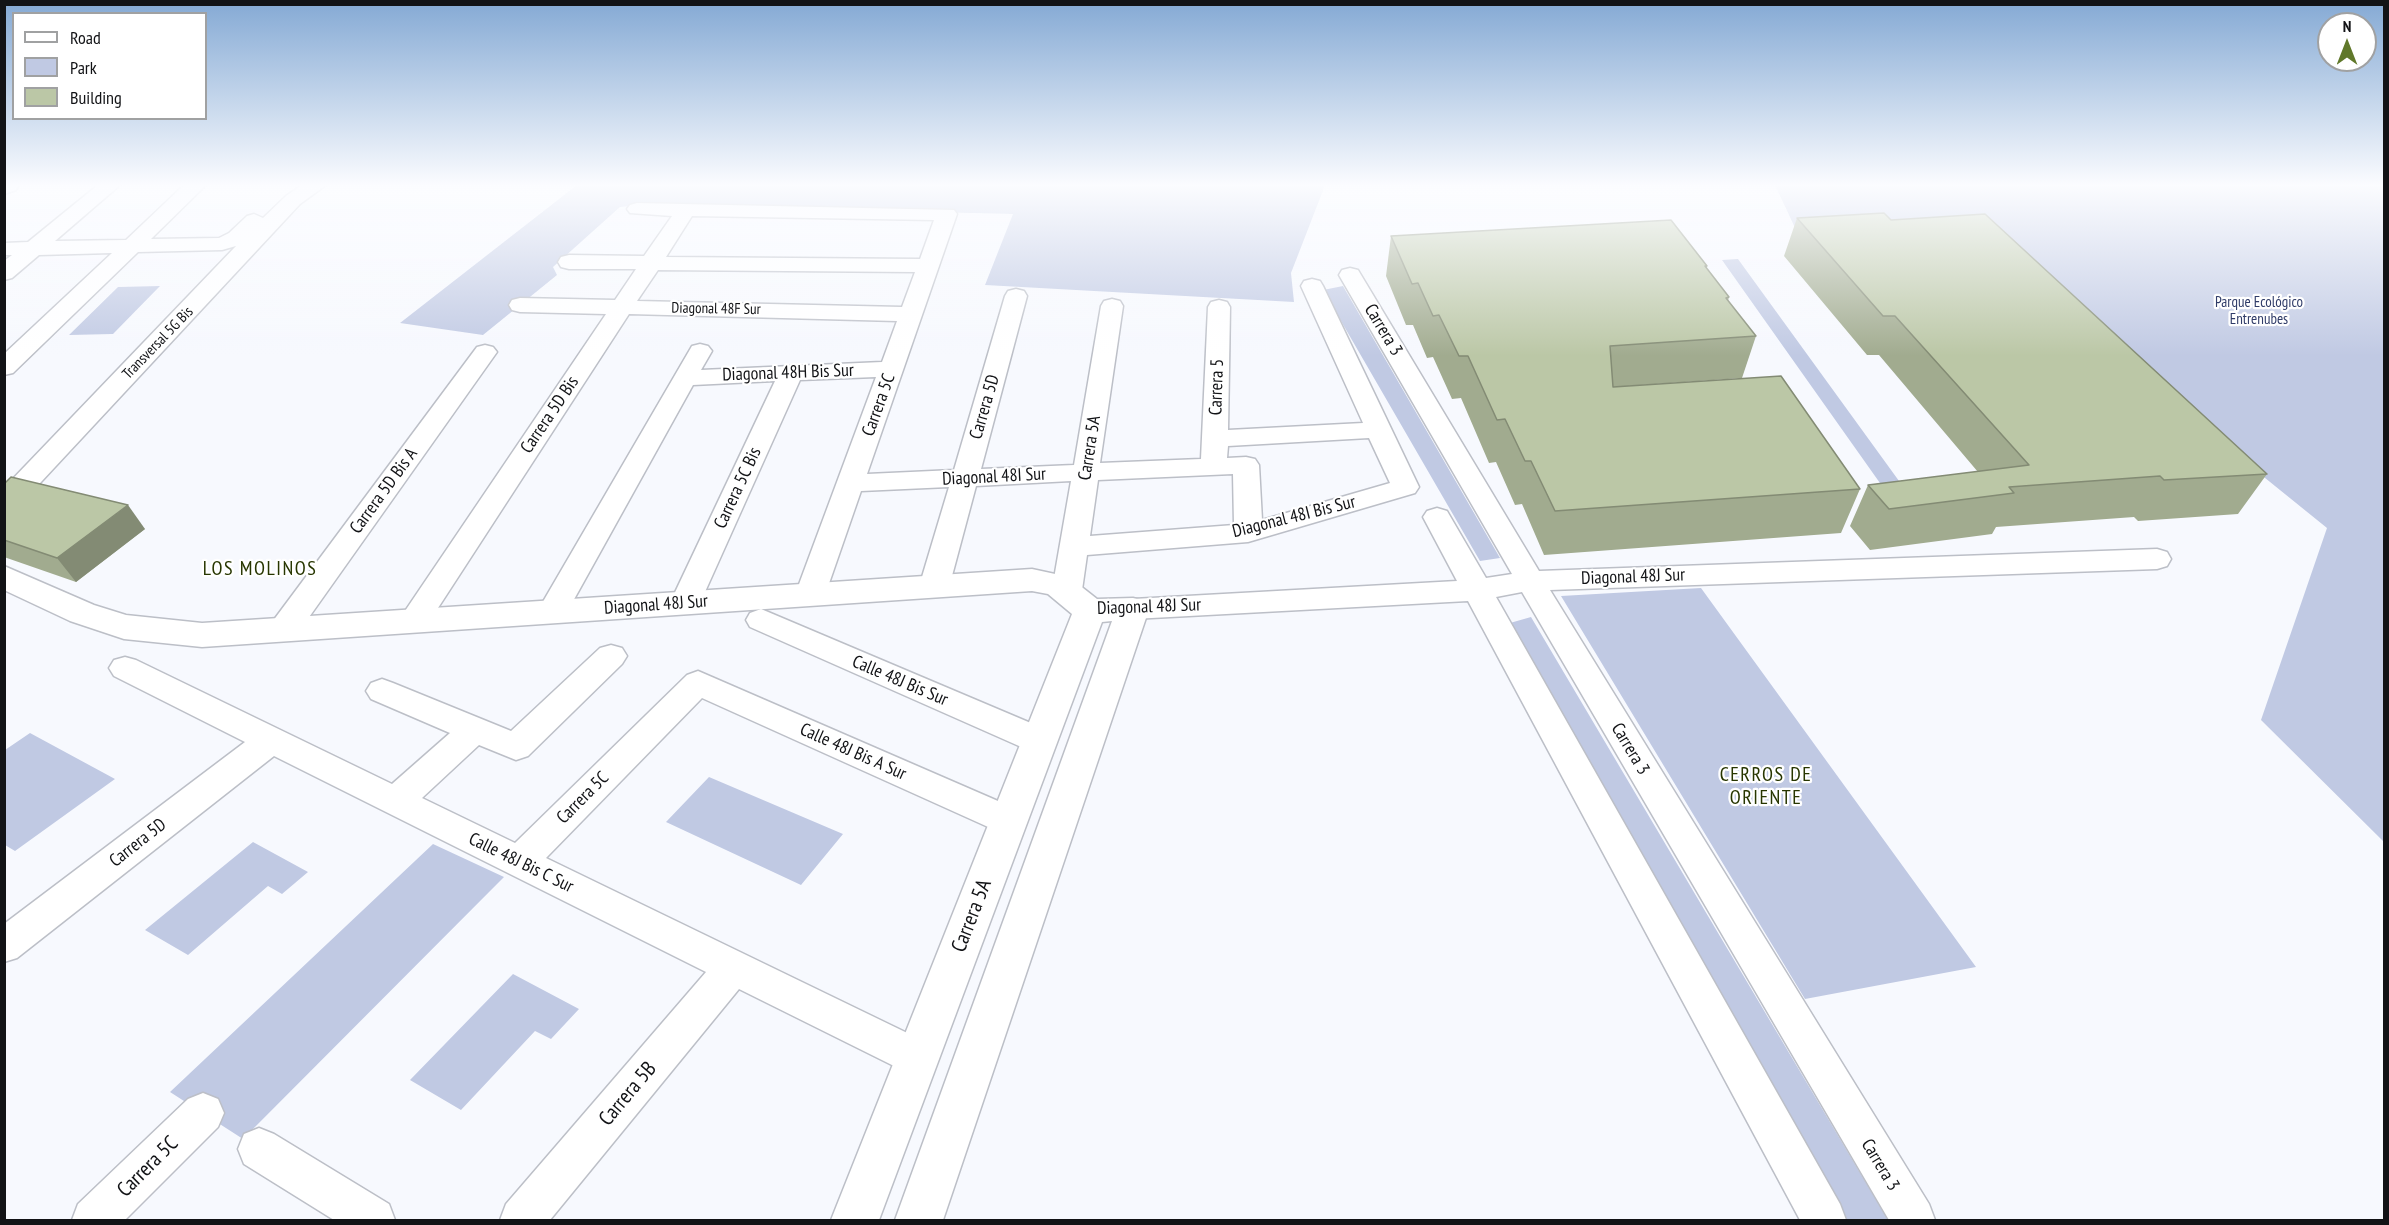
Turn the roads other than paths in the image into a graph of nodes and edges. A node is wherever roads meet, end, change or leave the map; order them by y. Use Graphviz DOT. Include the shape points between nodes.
graph roads {
  1 [pos="41,242"];
  2 [pos="136,242"];
  3 [pos="227,242"];
  4 [pos="252,242"];
  5 [pos="665,242"];
  6 [pos="937,242"];
  7 [pos="131,247"];
  8 [pos="4,249"];
  9 [pos="33,249"];
  10 [pos="569,262"];
  11 [pos="651,263"];
  12 [pos="929,266"];
  13 [pos="4,273"];
  14 [pos="1350,275"];
  15 [pos="1312,286"];
  16 [pos="1016,296"];
  17 [pos="520,305"];
  18 [pos="1112,306"];
  19 [pos="622,307"];
  20 [pos="1219,307"];
  21 [pos="911,314"];
  22 [pos="700,351"];
  23 [pos="485,352"];
  24 [pos="1372,359"];
  25 [pos="4,368"];
  26 [pos="891,369"];
  27 [pos="791,373"];
  28 [pos="685,378"];
  29 [pos="1379,430"];
  30 [pos="1215,439"];
  31 [pos="1214,466"];
  32 [pos="1086,472"];
  33 [pos="964,478"];
  34 [pos="850,483"];
  35 [pos="1405,488"];
  36 [pos="4,505"];
  37 [pos="1437,517"];
  38 [pos="1248,533"];
  39 [pos="1074,547"];
  40 [pos="2157,559"];
  41 [pos="4,577"];
  42 [pos="1531,581"];
  43 [pos="934,587"];
  44 [pos="1476,590"];
  45 [pos="810,595"];
  46 [pos="1079,601"];
  47 [pos="685,603"];
  48 [pos="1133,609"];
  49 [pos="552,612"];
  50 [pos="761,620"];
  51 [pos="414,621"];
  52 [pos="284,629"];
  53 [pos="611,657"];
  54 [pos="125,668"];
  55 [pos="698,683"];
  56 [pos="382,691"];
  57 [pos="475,730"];
  58 [pos="271,740"];
  59 [pos="1040,741"];
  60 [pos="396,801"];
  61 [pos="1009,821"];
  62 [pos="519,862"];
  63 [pos="4,946"];
  64 [pos="734,967"];
  65 [pos="918,1058"];
  66 [pos="203,1113"];
  67 [pos="259,1149"];
  68 [pos="94,1221"];
  69 [pos="373,1221"];
  70 [pos="522,1221"];
  71 [pos="855,1221"];
  72 [pos="919,1221"];
  73 [pos="1824,1221"];
  74 [pos="1913,1221"];
  1 -- 9 [label="street"];
  2 -- 7 [label="street"];
  3 -- 7 [label="street"];
  4 -- 36 [label="street, Transversal 5G Bis"];
  5 -- 11 [label="street, Carrera 5D Bis"];
  6 -- 12 [label="street, Carrera 5C"];
  7 -- 9 [label="street"];
  7 -- 25 [label="street"];
  8 -- 9 [label="street"];
  9 -- 13 [label="street"];
  10 -- 11 [label="street"];
  11 -- 12 [label="street"];
  11 -- 19 [label="street, Carrera 5D Bis"];
  12 -- 21 [label="street, Carrera 5C"];
  14 -- 24 [label="street, Carrera 3"];
  15 -- 24 [label="street, Carrera 3"];
  16 -- 33 [label="street, Carrera 5D"];
  17 -- 19 [label="street, Diagonal 48F Sur"];
  18 -- 32 [label="street, Carrera 5A"];
  19 -- 21 [label="street, Diagonal 48F Sur"];
  19 -- 51 [label="street, Carrera 5D Bis"];
  20 -- 30 [label="street, Carrera 5"];
  21 -- 26 [label="street, Carrera 5C"];
  22 -- 28 [label="street"];
  23 -- 52 [label="street, Carrera 5D Bis A"];
  24 -- 29 [label="street, Carrera 3"];
  24 -- 42 [label="street, Carrera 3"];
  26 -- 27 [label="street, Diagonal 48H Bis Sur"];
  26 -- 34 [label="street, Carrera 5C"];
  27 -- 28 [label="street, Diagonal 48H Bis Sur"];
  27 -- 47 [label="street, Carrera 5C Bis"];
  28 -- 49 [label="street"];
  29 -- 30 [label="street"];
  29 -- 35 [label="street, Carrera 3"];
  30 -- 31 [label="street, Carrera 5"];
  31 -- 32 [label="street, Diagonal 48I Sur"];
  31 -- 38 [label="street, Diagonal 48I Sur" via="1246,465"];
  32 -- 33 [label="street, Diagonal 48I Sur"];
  32 -- 39 [label="street, Carrera 5A"];
  33 -- 34 [label="street, Diagonal 48I Sur"];
  33 -- 43 [label="street, Carrera 5D"];
  34 -- 45 [label="street, Carrera 5C"];
  35 -- 38 [label="street, Diagonal 48I Bis Sur"];
  37 -- 44 [label="street"];
  38 -- 39 [label="street, Diagonal 48I Bis Sur"];
  39 -- 46 [label="street, Carrera 5A"];
  40 -- 42 [label="street, Diagonal 48J Sur"];
  41 -- 52 [label="street, Diagonal 48J Sur" via="82,613 124,627 202,635"];
  42 -- 44 [label="street, Diagonal 48J Sur"];
  42 -- 74 [label="street, Carrera 3"];
  43 -- 45 [label="street, Diagonal 48J Sur"];
  43 -- 46 [label="street, Diagonal 48J Sur" via="1047,581"];
  44 -- 48 [label="street, Diagonal 48J Sur"];
  44 -- 73 [label="street"];
  45 -- 47 [label="street, Diagonal 48J Sur"];
  46 -- 48 [label="street, Diagonal 48J Sur"];
  46 -- 59 [label="street, Carrera 5A"];
  47 -- 49 [label="street, Diagonal 48J Sur"];
  48 -- 72 [label="street"];
  49 -- 51 [label="street, Diagonal 48J Sur"];
  50 -- 59 [label="street, Calle 48J Bis Sur"];
  51 -- 52 [label="street, Diagonal 48J Sur"];
  53 -- 57 [label="street" via="516,747"];
  54 -- 58 [label="street, Calle 48J Bis C Sur"];
  55 -- 61 [label="street, Calle 48J Bis A Sur"];
  55 -- 62 [label="street, Carrera 5C"];
  56 -- 57 [label="street"];
  57 -- 60 [label="street"];
  58 -- 60 [label="street, Calle 48J Bis C Sur"];
  58 -- 63 [label="street, Carrera 5D"];
  59 -- 61 [label="street, Carrera 5A"];
  60 -- 62 [label="street, Calle 48J Bis C Sur"];
  61 -- 65 [label="street, Carrera 5A"];
  62 -- 64 [label="street, Calle 48J Bis C Sur"];
  64 -- 65 [label="street, Calle 48J Bis C Sur"];
  64 -- 70 [label="street, Carrera 5B"];
  65 -- 71 [label="street, Carrera 5A"];
  66 -- 68 [label="street, Carrera 5C"];
  67 -- 69 [label="street"];
}
